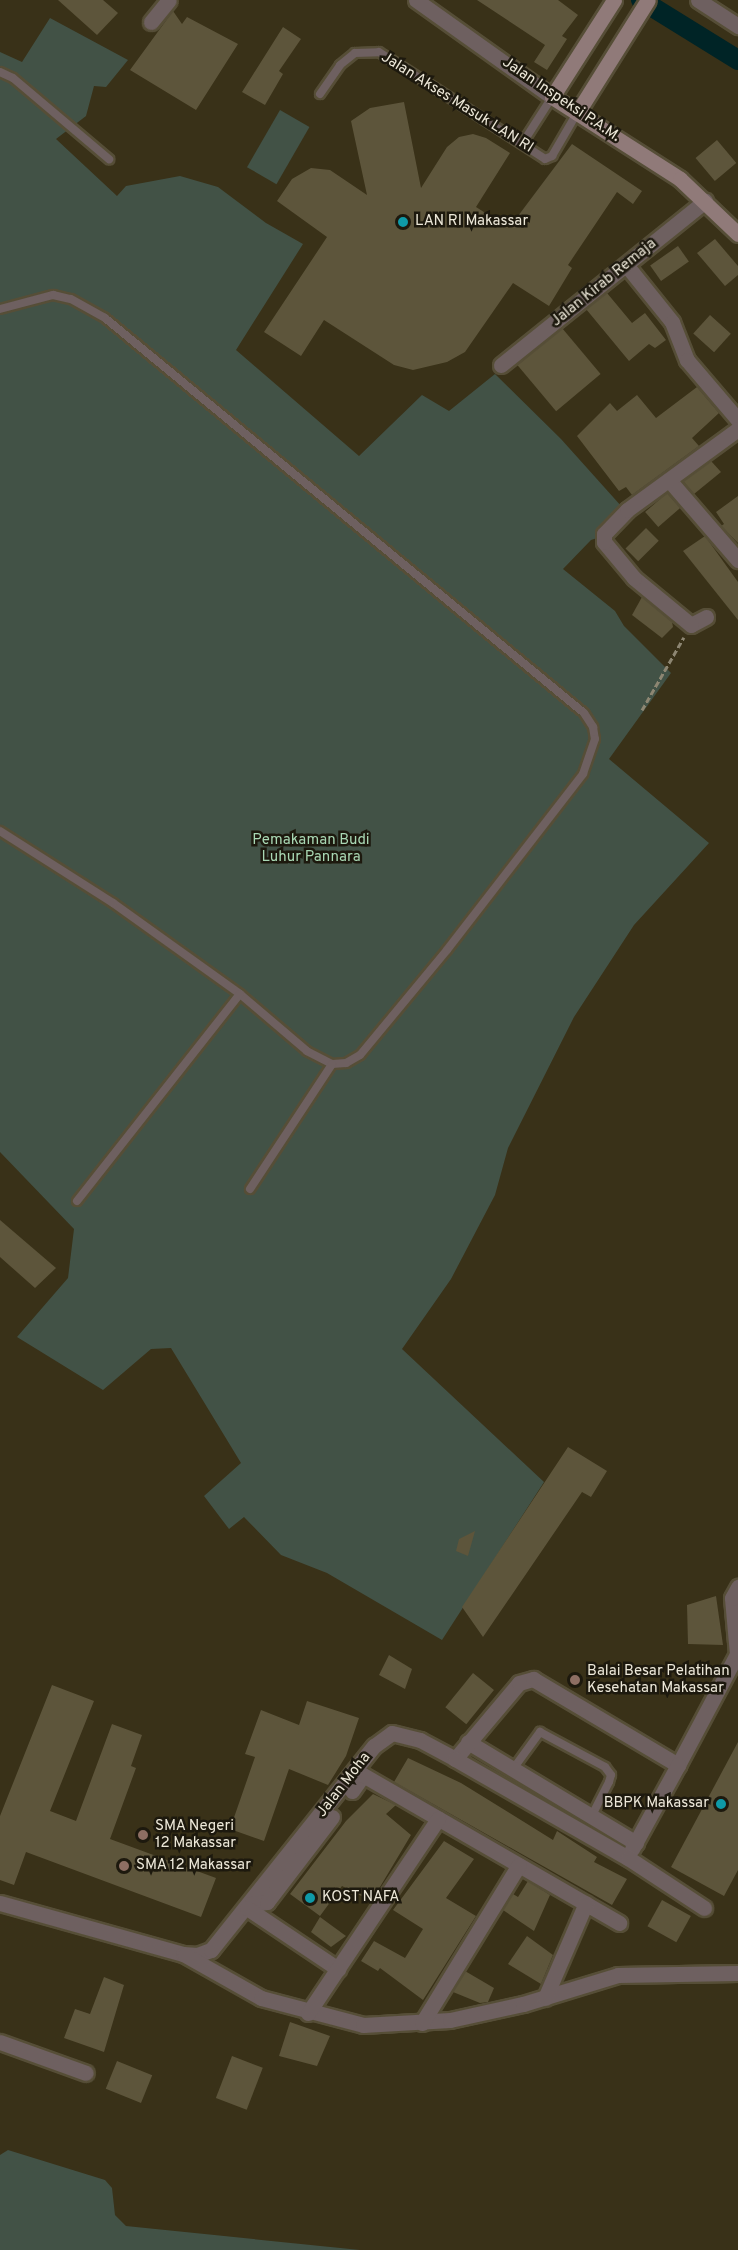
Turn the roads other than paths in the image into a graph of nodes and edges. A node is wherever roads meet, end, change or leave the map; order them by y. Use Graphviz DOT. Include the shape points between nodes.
graph roads {
  1 [pos="169,0"];
  2 [pos="417,0"];
  3 [pos="614,0"];
  4 [pos="648,0"];
  5 [pos="698,0"];
  6 [pos="151,22"];
  7 [pos="738,26"];
  8 [pos="0,72"];
  9 [pos="320,94"];
  10 [pos="552,97"];
  11 [pos="577,113"];
  12 [pos="522,144"];
  13 [pos="109,159"];
  14 [pos="705,201"];
  15 [pos="738,234"];
  16 [pos="627,266"];
  17 [pos="0,309"];
  18 [pos="501,365"];
  19 [pos="738,420"];
  20 [pos="738,429"];
  21 [pos="669,480"];
  22 [pos="738,560"];
  23 [pos="706,617"];
  24 [pos="0,831"];
  25 [pos="240,994"];
  26 [pos="332,1064"];
  27 [pos="250,1189"];
  28 [pos="77,1201"];
  29 [pos="738,1587"];
  30 [pos="737,1654"];
  31 [pos="468,1742"];
  32 [pos="454,1759"];
  33 [pos="678,1765"];
  34 [pos="513,1768"];
  35 [pos="592,1816"];
  36 [pos="438,1818"];
  37 [pos="636,1843"];
  38 [pos="628,1858"];
  39 [pos="519,1865"];
  40 [pos="0,1903"];
  41 [pos="586,1903"];
  42 [pos="249,1906"];
  43 [pos="704,1908"];
  44 [pos="619,1923"];
  45 [pos="183,1954"];
  46 [pos="338,1969"];
  47 [pos="738,1973"];
  48 [pos="545,1998"];
  49 [pos="309,2013"];
  50 [pos="422,2023"];
  51 [pos="0,2042"];
  52 [pos="86,2073"];
  1 -- 6 [label="street"];
  2 -- 10 [label="street, Jalan Inspeksi P.A.M."];
  3 -- 10 [label="street"];
  4 -- 11 [label="street, Jalan Akses Masuk LAN RI"];
  5 -- 7 [label="street"];
  8 -- 13 [label="lane" via="14,78"];
  9 -- 12 [label="lane, Jalan Akses Masuk LAN RI" via="340,65 355,53 379,52"];
  10 -- 11 [label="street, Jalan Inspeksi P.A.M."];
  10 -- 12 [label="lane"];
  11 -- 12 [label="lane, Jalan Akses Masuk LAN RI" via="552,156 545,159"];
  11 -- 14 [label="street, Jalan Inspeksi P.A.M." via="657,163"];
  14 -- 15 [label="street, Jalan Inspeksi P.A.M."];
  14 -- 16 [label="street, Jalan Kirab Remaja"];
  16 -- 18 [label="street, Jalan Kirab Remaja"];
  16 -- 19 [label="street" via="672,322 687,360"];
  17 -- 26 [label="lane" via="53,296 71,299 105,318 584,713 593,727 595,739 583,774 454,941 360,1055 346,1063"];
  20 -- 21 [label="street"];
  21 -- 22 [label="street"];
  21 -- 23 [label="street" via="606,528 604,542 634,578 691,625"];
  24 -- 25 [label="lane" via="113,903"];
  25 -- 26 [label="lane" via="307,1051"];
  25 -- 28 [label="lane"];
  26 -- 27 [label="lane"];
  29 -- 30 [label="street" via="732,1598"];
  30 -- 33 [label="street"];
  31 -- 32 [label="street"];
  31 -- 33 [label="street" via="519,1683 533,1679"];
  31 -- 34 [label="street"];
  32 -- 38 [label="street, Jalan Moha"];
  32 -- 42 [label="street, Jalan Moha" via="403,1733 383,1737"];
  33 -- 37 [label="street"];
  34 -- 35 [label="street"];
  34 -- 35 [label="lane" via="540,1732 605,1767 609,1782"];
  35 -- 37 [label="street"];
  36 -- 39 [label="street"];
  36 -- 42 [label="street" via="363,1775 267,1902"];
  36 -- 46 [label="street"];
  37 -- 38 [label="street"];
  38 -- 43 [label="street, Jalan Moha"];
  39 -- 41 [label="street"];
  39 -- 50 [label="street"];
  40 -- 45 [label="street, Jalan Moha"];
  41 -- 44 [label="street"];
  41 -- 48 [label="street"];
  42 -- 45 [label="street, Jalan Moha" via="211,1950"];
  42 -- 46 [label="street"];
  45 -- 49 [label="street" via="261,1998"];
  46 -- 49 [label="street"];
  47 -- 48 [label="street" via="618,1975"];
  48 -- 50 [label="street"];
  49 -- 50 [label="street" via="363,2025"];
  51 -- 52 [label="street"];
}
